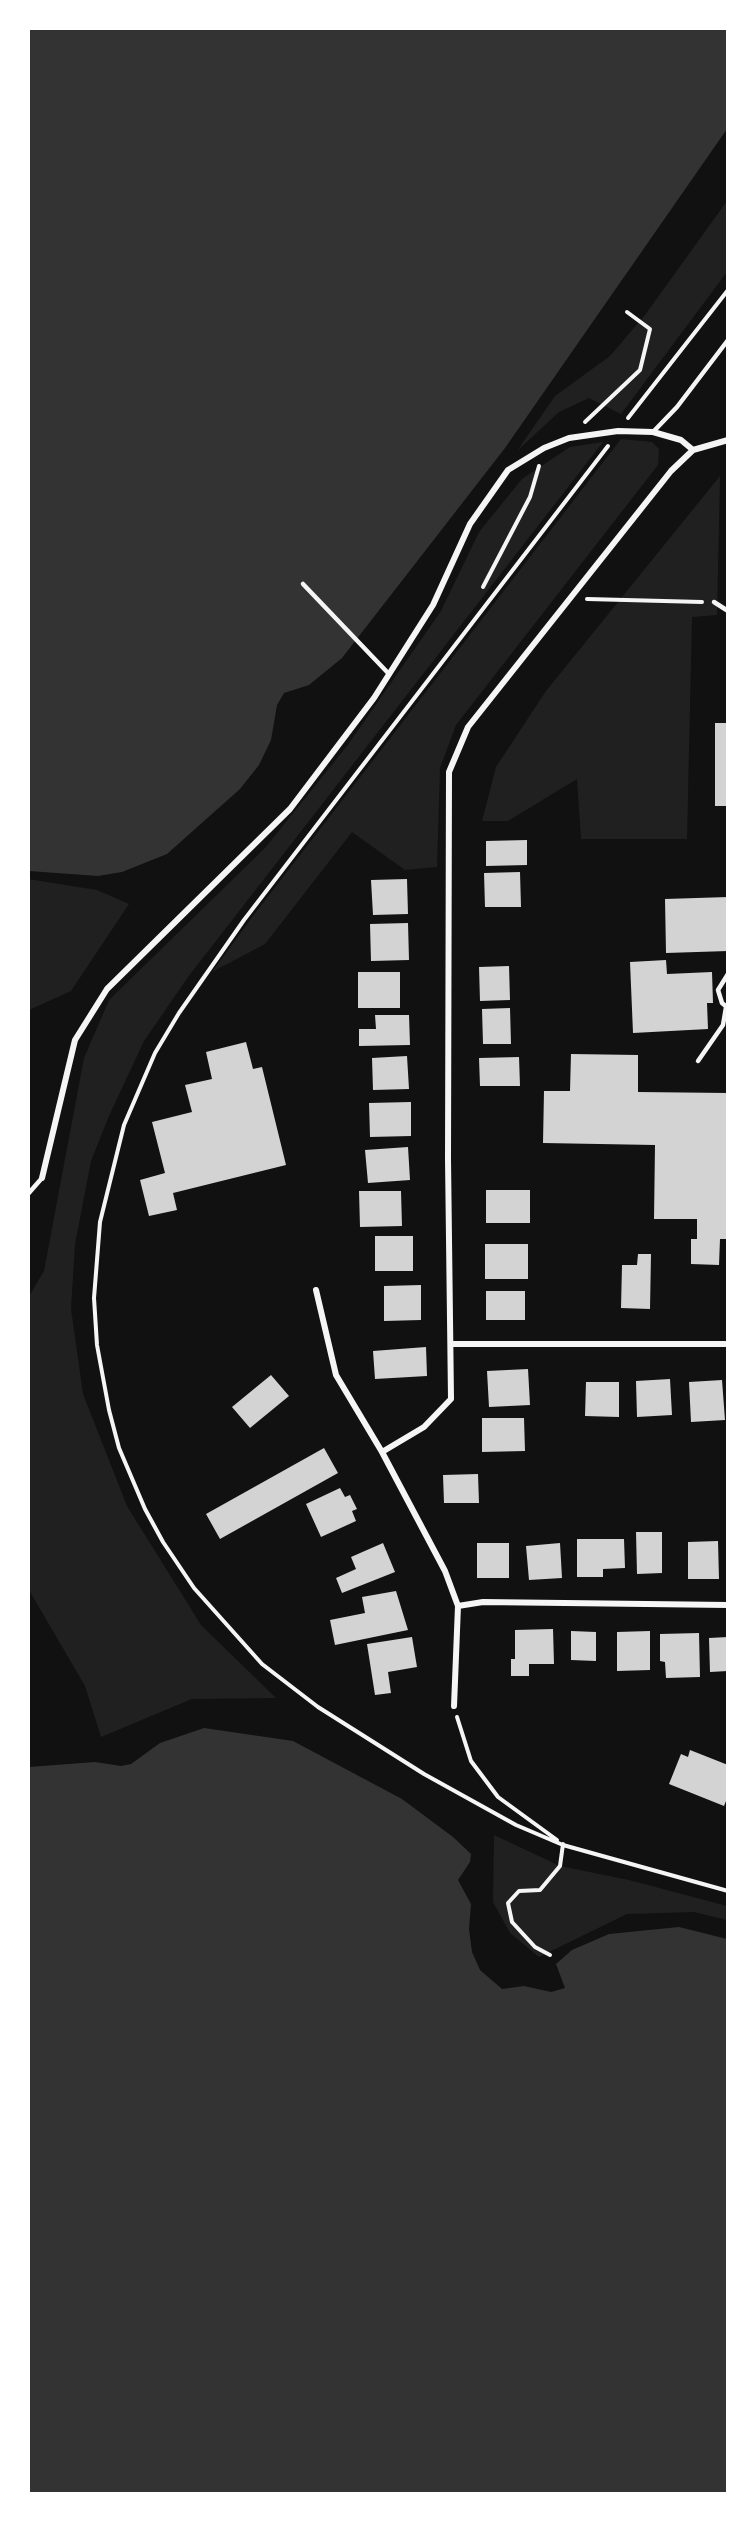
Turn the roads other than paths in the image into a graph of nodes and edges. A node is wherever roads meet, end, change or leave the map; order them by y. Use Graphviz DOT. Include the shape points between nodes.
graph roads {
  1 [pos="728,340"];
  2 [pos="653,432"];
  3 [pos="728,440"];
  4 [pos="693,450"];
  5 [pos="303,584"];
  6 [pos="714,602"];
  7 [pos="728,611"];
  8 [pos="389,674"];
  9 [pos="728,974"];
  10 [pos="727,1008"];
  11 [pos="698,1061"];
  12 [pos="42,1178"];
  13 [pos="28,1194"];
  14 [pos="316,1290"];
  15 [pos="451,1344"];
  16 [pos="728,1344"];
  17 [pos="382,1452"];
  18 [pos="728,1605"];
  19 [pos="458,1606"];
  20 [pos="454,1706"];
  1 -- 2 [label="lane"];
  2 -- 4 [label="street" via="681,440"];
  2 -- 8 [label="street" via="618,431 569,438 508,470 470,524 433,605"];
  3 -- 4 [label="street"];
  4 -- 15 [label="street" via="671,471 468,727 449,772"];
  5 -- 8 [label="lane"];
  6 -- 7 [label="lane"];
  8 -- 12 [label="street" via="290,809 107,989 75,1040"];
  9 -- 10 [label="lane" via="718,990"];
  10 -- 11 [label="lane" via="723,1025"];
  12 -- 13 [label="lane"];
  14 -- 17 [label="street" via="336,1375"];
  15 -- 16 [label="street"];
  15 -- 17 [label="street" via="452,1399 424,1427"];
  17 -- 19 [label="street" via="445,1571"];
  18 -- 19 [label="street" via="483,1602"];
  19 -- 20 [label="street"];
}
